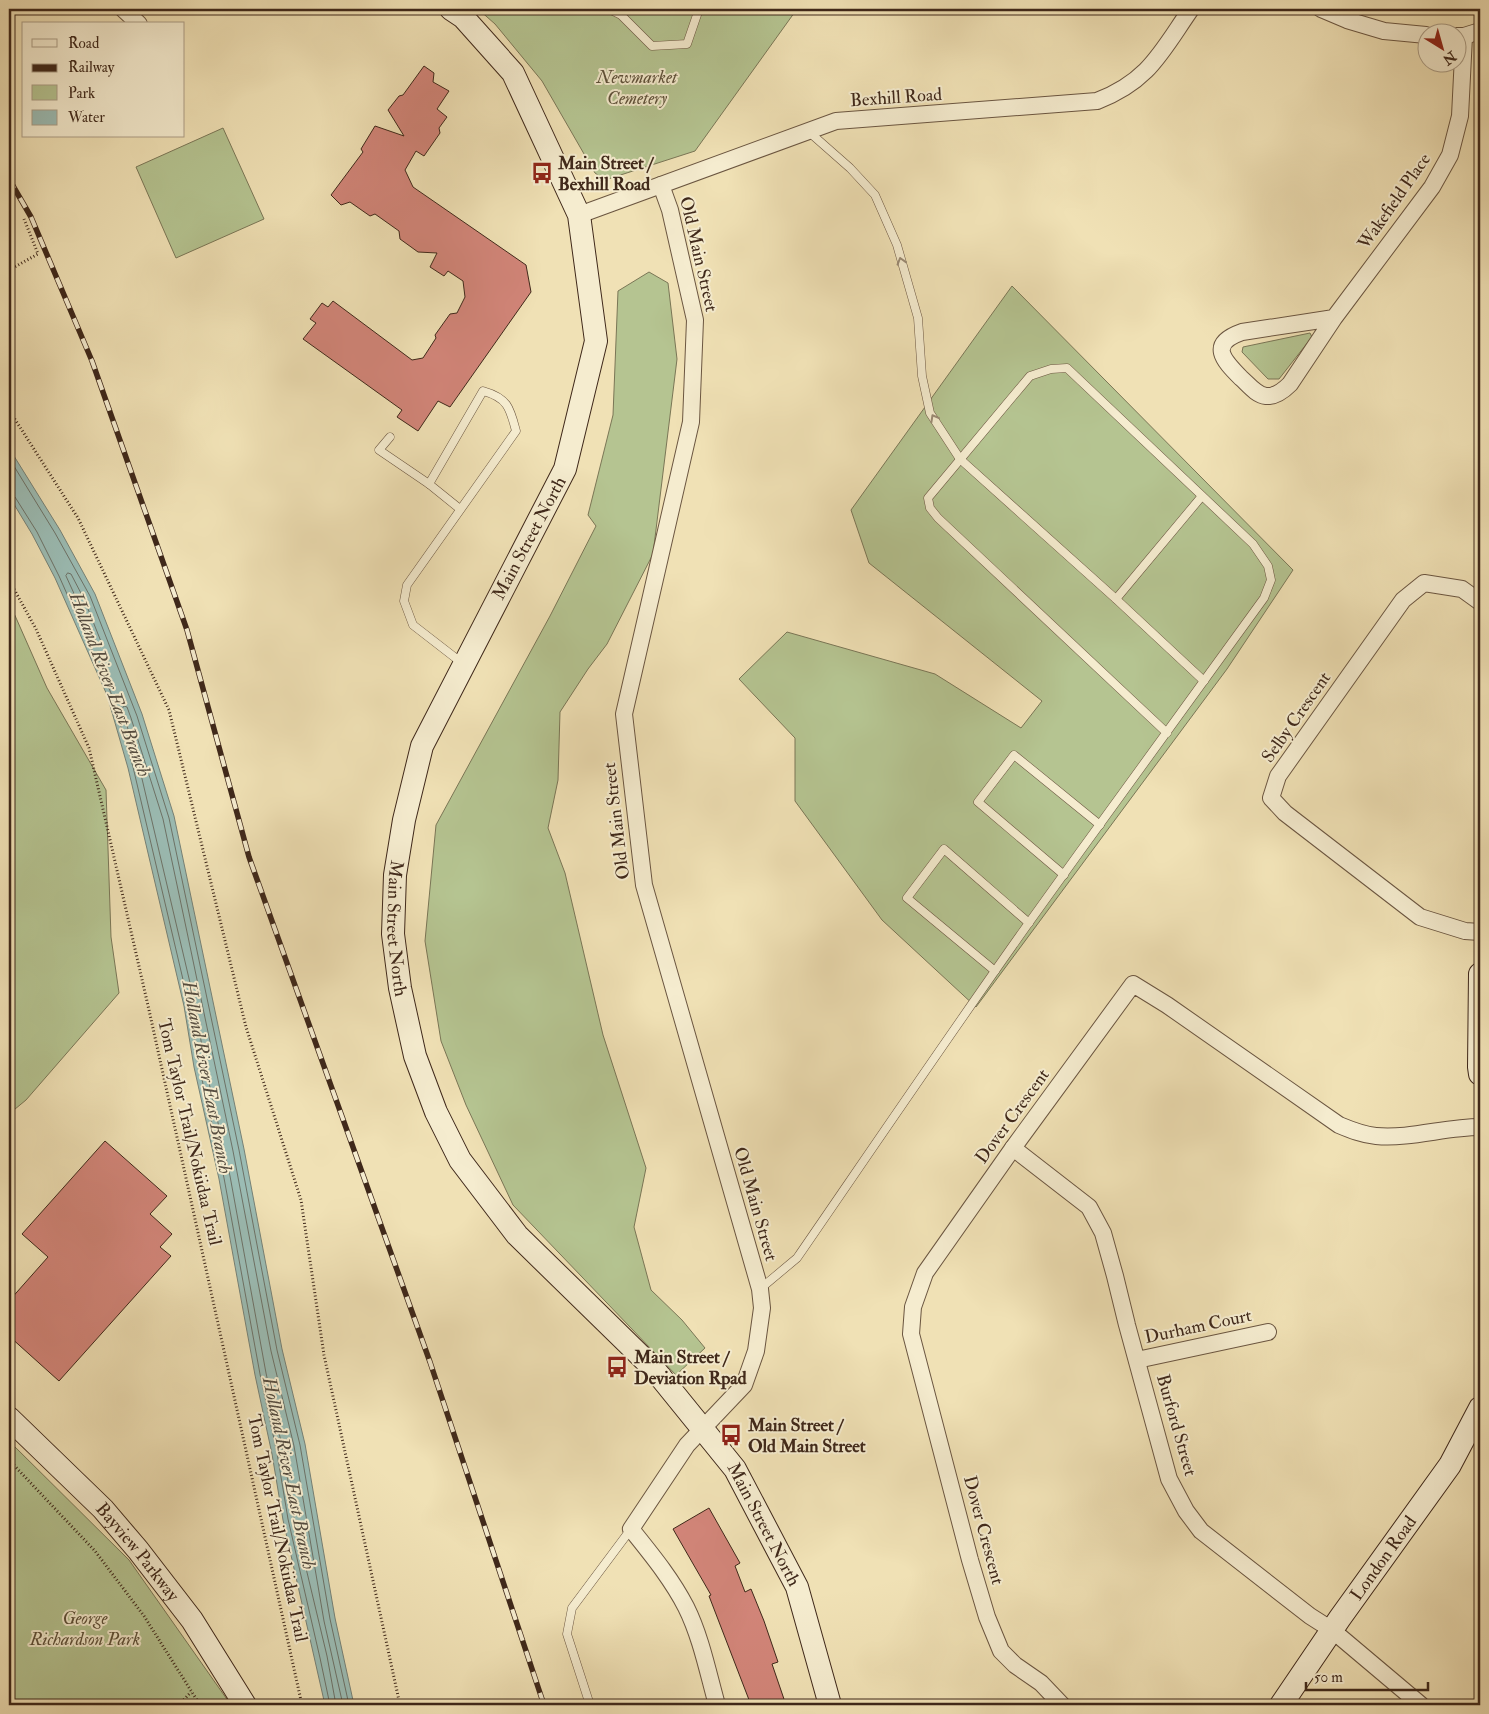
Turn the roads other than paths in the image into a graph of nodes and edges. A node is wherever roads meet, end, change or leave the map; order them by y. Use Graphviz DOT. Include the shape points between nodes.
graph roads {
  1 [pos="123,9"];
  2 [pos="451,9"];
  3 [pos="609,9"];
  4 [pos="699,9"];
  5 [pos="1191,9"];
  6 [pos="1321,9"];
  7 [pos="137,22"];
  8 [pos="1480,31"];
  9 [pos="1416,34"];
  10 [pos="1466,34"];
  11 [pos="1460,72"];
  12 [pos="808,132"];
  13 [pos="661,185"];
  14 [pos="579,215"];
  15 [pos="1334,318"];
  16 [pos="390,437"];
  17 [pos="960,459"];
  18 [pos="429,484"];
  19 [pos="1202,496"];
  20 [pos="460,509"];
  21 [pos="1116,599"];
  22 [pos="1480,602"];
  23 [pos="464,664"];
  24 [pos="1204,680"];
  25 [pos="1167,733"];
  26 [pos="1100,825"];
  27 [pos="1064,875"];
  28 [pos="1029,923"];
  29 [pos="1480,932"];
  30 [pos="995,971"];
  31 [pos="1480,974"];
  32 [pos="1480,1074"];
  33 [pos="1480,1127"];
  34 [pos="1013,1148"];
  35 [pos="760,1289"];
  36 [pos="1268,1332"];
  37 [pos="1137,1360"];
  38 [pos="1480,1408"];
  39 [pos="9,1418"];
  40 [pos="702,1428"];
  41 [pos="631,1529"];
  42 [pos="1332,1630"];
  43 [pos="245,1705"];
  44 [pos="590,1705"];
  45 [pos="717,1705"];
  46 [pos="830,1705"];
  47 [pos="1062,1705"];
  48 [pos="1281,1705"];
  49 [pos="1421,1705"];
  1 -- 7 [label="street"];
  2 -- 14 [label="main road, Main Street North" via="513,73"];
  3 -- 4 [label="lane" via="621,15 652,46 687,44"];
  5 -- 12 [label="street, Bexhill Road" via="1145,73 1116,94 1097,101 836,121"];
  6 -- 9 [label="street" via="1384,31"];
  8 -- 10 [label="street"];
  11 -- 15 [label="street, Wakefield Place" via="1460,116 1450,155 1432,187"];
  12 -- 13 [label="street, Bexhill Road"];
  17 -- 12 [label="lane, one-way" via="930,413 922,376 918,318 897,245 875,195 850,168"];
  13 -- 14 [label="street, Bexhill Road"];
  13 -- 35 [label="street, Old Main Street" via="670,210 695,320 691,422 624,714 644,885"];
  14 -- 23 [label="main road, Main Street North" via="596,341 565,469"];
  15 -- 15 [label="street, Wakefield Place" via="1234,334 1224,344 1223,358 1258,394 1275,395 1290,384"];
  16 -- 18 [label="lane" via="380,450"];
  17 -- 19 [label="lane" via="1030,376 1067,368"];
  17 -- 21 [label="lane"];
  17 -- 25 [label="lane" via="928,498 930,508"];
  18 -- 20 [label="lane"];
  18 -- 20 [label="lane" via="483,391 494,394 511,408 516,431"];
  19 -- 21 [label="lane"];
  19 -- 24 [label="lane" via="1253,544 1268,566 1271,580 1264,598"];
  20 -- 23 [label="lane" via="406,585 404,601 413,625"];
  21 -- 24 [label="lane"];
  22 -- 29 [label="street, Selby Crescent" via="1462,589 1424,583 1403,600 1278,776 1271,798 1285,813 1420,917 1465,931"];
  23 -- 40 [label="main road, Main Street North" via="422,746 395,875 393,934 400,988 416,1056 436,1112 460,1160 517,1235 654,1369"];
  24 -- 25 [label="lane"];
  25 -- 26 [label="lane"];
  26 -- 27 [label="lane"];
  26 -- 27 [label="lane" via="1014,755 978,802"];
  27 -- 28 [label="lane"];
  28 -- 30 [label="lane"];
  28 -- 30 [label="lane" via="944,849 907,898"];
  30 -- 35 [label="lane" via="798,1258"];
  31 -- 32 [label="main road"];
  33 -- 34 [label="street, Dover Crescent" via="1395,1137 1365,1134 1339,1125 1133,984"];
  34 -- 37 [label="street, Burford Street" via="1089,1207 1103,1233"];
  34 -- 47 [label="street, Dover Crescent" via="925,1273 913,1307 912,1334 995,1655 1016,1664 1041,1682"];
  35 -- 40 [label="street, Old Main Street" via="762,1308 756,1351 744,1384"];
  36 -- 37 [label="street, Durham Court"];
  37 -- 42 [label="street, Burford Street" via="1169,1479 1186,1512 1201,1531"];
  38 -- 42 [label="main road, London Road" via="1450,1465"];
  39 -- 43 [label="main road, Bayview Parkway" via="103,1509 138,1550 192,1620"];
  40 -- 41 [label="street, Old Main Street"];
  40 -- 46 [label="main road, Main Street North" via="735,1469 797,1587"];
  41 -- 44 [label="lane" via="572,1608 567,1634"];
  41 -- 45 [label="street" via="664,1570 685,1607 694,1626"];
  42 -- 48 [label="main road, London Road"];
  42 -- 49 [label="street, Burford Street"];
}
